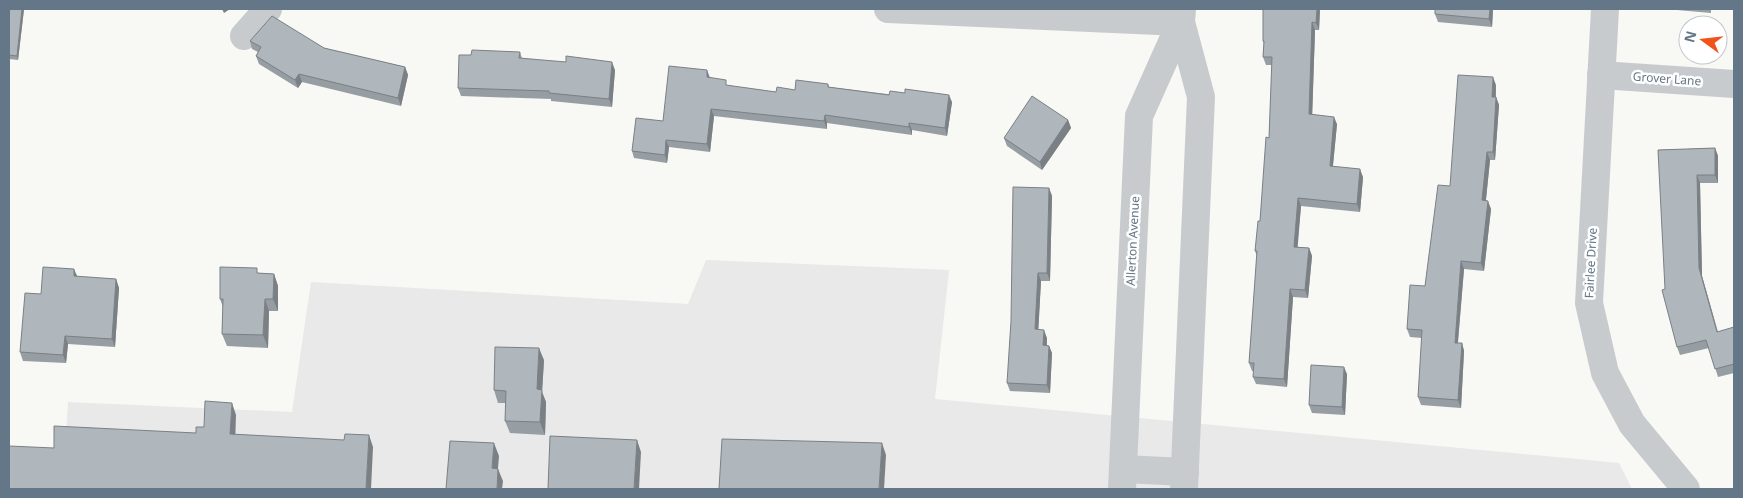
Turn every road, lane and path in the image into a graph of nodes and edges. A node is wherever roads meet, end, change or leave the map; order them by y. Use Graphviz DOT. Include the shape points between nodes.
graph roads {
  1 [pos="268,9"];
  2 [pos="888,9"];
  3 [pos="1605,9"];
  4 [pos="1182,15"];
  5 [pos="244,36"];
  6 [pos="1601,74"];
  7 [pos="1734,84"];
  8 [pos="1122,479"];
  9 [pos="1184,481"];
  10 [pos="1686,489"];
  1 -- 5 [label="street"];
  2 -- 4 [label="street"];
  3 -- 6 [label="street, Fairlee Drive"];
  4 -- 8 [label="street, Allerton Avenue" via="1139,116"];
  4 -- 9 [label="street, Allerton Avenue" via="1201,97"];
  6 -- 7 [label="street, Grover Lane"];
  6 -- 10 [label="street, Fairlee Drive" via="1589,303 1605,373 1632,424"];
  8 -- 9 [label="street, Allerton Avenue"];
}
